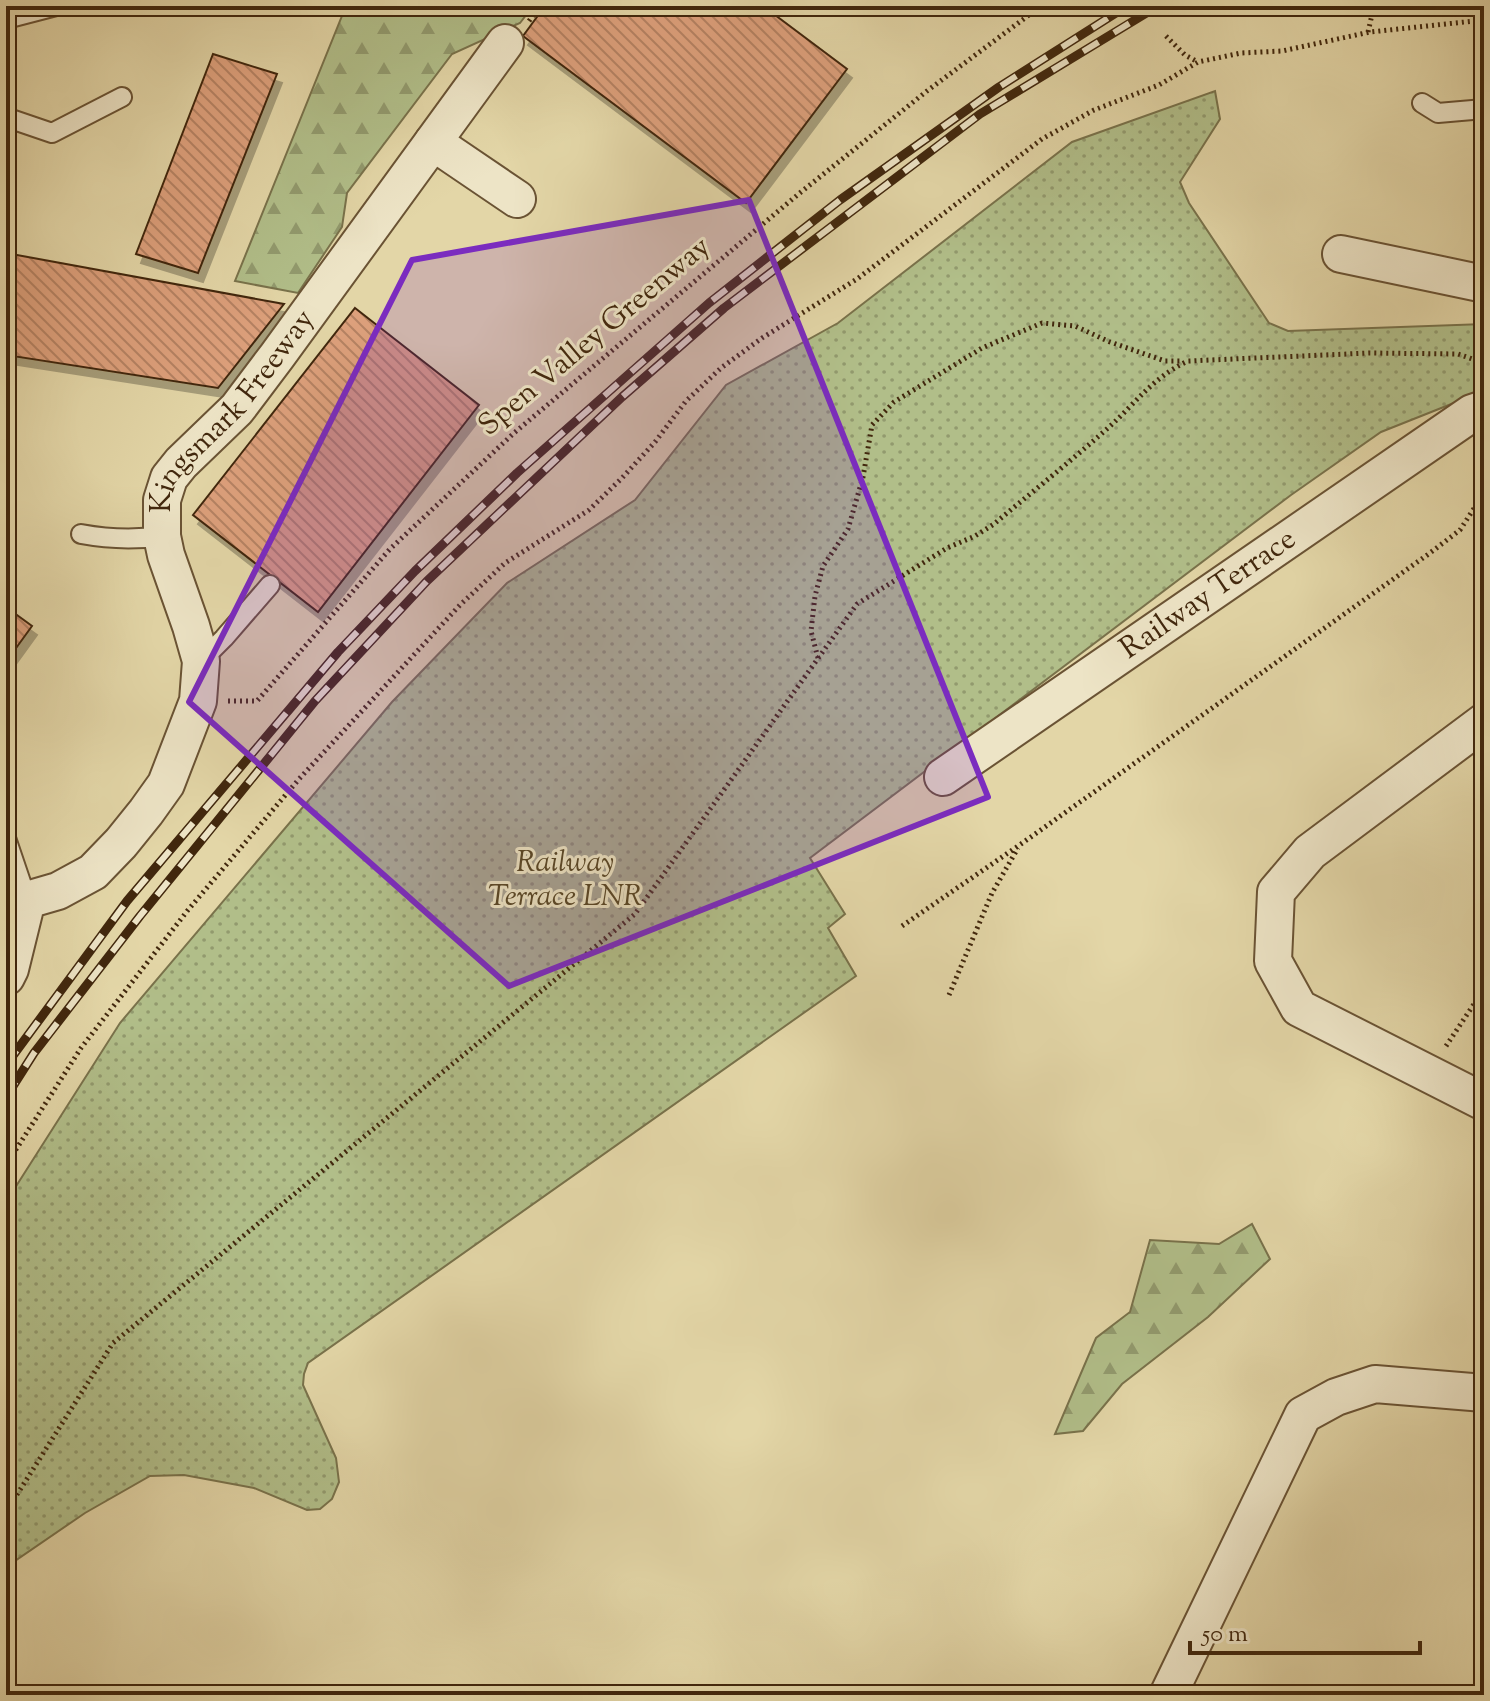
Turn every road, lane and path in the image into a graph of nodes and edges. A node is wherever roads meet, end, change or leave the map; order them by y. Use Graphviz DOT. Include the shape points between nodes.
graph roads {
  1 [pos="56,6"];
  2 [pos="1041,6"];
  3 [pos="1374,6"];
  4 [pos="6,19"];
  5 [pos="1484,20"];
  6 [pos="1367,33"];
  7 [pos="1166,36"];
  8 [pos="505,43"];
  9 [pos="1198,62"];
  10 [pos="122,97"];
  11 [pos="1422,103"];
  12 [pos="1484,109"];
  13 [pos="6,114"];
  14 [pos="433,142"];
  15 [pos="517,199"];
  16 [pos="1341,254"];
  17 [pos="1484,284"];
  18 [pos="1188,361"];
  19 [pos="1484,363"];
  20 [pos="1478,411"];
  21 [pos="1484,493"];
  22 [pos="81,534"];
  23 [pos="162,536"];
  24 [pos="270,585"];
  25 [pos="818,658"];
  26 [pos="201,661"];
  27 [pos="198,701"];
  28 [pos="1484,722"];
  29 [pos="943,777"];
  30 [pos="6,838"];
  31 [pos="1021,844"];
  32 [pos="27,900"];
  33 [pos="902,926"];
  34 [pos="6,977"];
  35 [pos="1484,989"];
  36 [pos="949,995"];
  37 [pos="1428,1073"];
  38 [pos="1484,1102"];
  39 [pos="6,1165"];
  40 [pos="1484,1393"];
  41 [pos="6,1509"];
  42 [pos="1168,1695"];
  1 -- 4 [label="lane"];
  2 -- 27 [label="path, Spen Valley Greenway" via="801,192 514,433 390,549 257,701"];
  3 -- 6 [label="path"];
  5 -- 6 [label="path"];
  6 -- 9 [label="path"];
  7 -- 9 [label="path"];
  8 -- 14 [label="street, Kingsmark Freeway"];
  9 -- 39 [label="path" via="1042,139 857,279 751,345 686,401 655,442 589,510 505,563 299,779 188,910 81,1048"];
  10 -- 13 [label="lane" via="52,133"];
  11 -- 12 [label="lane" via="1438,113"];
  14 -- 15 [label="street"];
  14 -- 23 [label="street, Kingsmark Freeway" via="237,409 169,478 162,500"];
  16 -- 17 [label="street"];
  18 -- 19 [label="path" via="1370,353 1458,354"];
  18 -- 25 [label="path" via="1168,370 994,524 857,604"];
  18 -- 25 [label="path" via="1165,361 1075,326 1042,323 982,348 894,402 872,425 848,529 823,566 811,631"];
  20 -- 29 [label="street, Railway Terrace"];
  21 -- 31 [label="path" via="1460,530 1430,553"];
  22 -- 23 [label="lane"];
  23 -- 26 [label="street, Kingsmark Freeway"];
  24 -- 26 [label="lane"];
  25 -- 41 [label="path" via="635,914 113,1343"];
  26 -- 27 [label="street, Kingsmark Freeway"];
  27 -- 32 [label="street, Kingsmark Freeway" via="166,784 121,843 93,872"];
  28 -- 37 [label="street" via="1310,852 1276,892 1273,961 1299,1008"];
  30 -- 32 [label="lane"];
  31 -- 33 [label="path"];
  31 -- 36 [label="path" via="992,893"];
  32 -- 34 [label="street"];
  35 -- 37 [label="path"];
  37 -- 38 [label="street"];
  40 -- 42 [label="street" via="1375,1384 1303,1415"];
}
